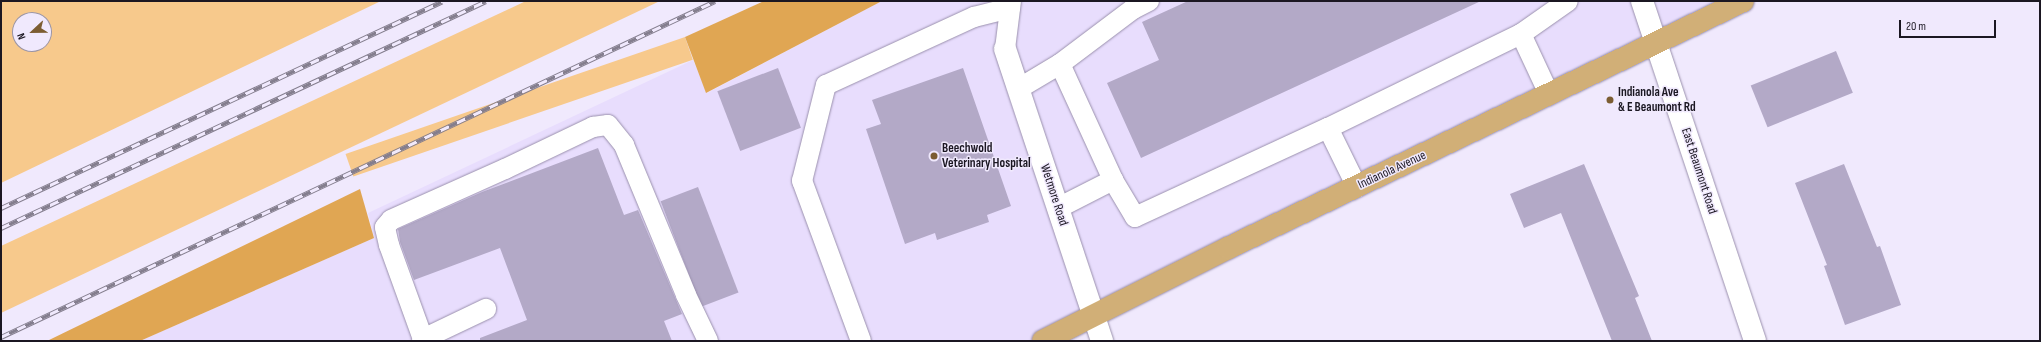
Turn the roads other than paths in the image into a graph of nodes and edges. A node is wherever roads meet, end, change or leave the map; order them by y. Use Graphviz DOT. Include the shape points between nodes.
graph roads {
  1 [pos="1149,1"];
  2 [pos="1568,1"];
  3 [pos="1642,1"];
  4 [pos="1743,1"];
  5 [pos="1010,4"];
  6 [pos="1521,34"];
  7 [pos="1656,43"];
  8 [pos="1005,49"];
  9 [pos="1060,64"];
  10 [pos="1018,89"];
  11 [pos="1549,94"];
  12 [pos="1328,128"];
  13 [pos="1114,180"];
  14 [pos="1357,187"];
  15 [pos="1058,208"];
  16 [pos="486,309"];
  17 [pos="1094,316"];
  18 [pos="423,340"];
  19 [pos="708,341"];
  20 [pos="861,341"];
  21 [pos="1043,341"];
  22 [pos="1102,341"];
  23 [pos="1755,341"];
  1 -- 9 [label="lane" via="1133,9"];
  2 -- 6 [label="lane"];
  3 -- 7 [label="street, East Beaumont Road"];
  4 -- 7 [label="main road, Indianola Avenue"];
  5 -- 8 [label="lane"];
  5 -- 20 [label="lane" via="974,17 826,85 802,181"];
  6 -- 11 [label="lane"];
  6 -- 12 [label="lane"];
  7 -- 11 [label="main road, Indianola Avenue"];
  7 -- 23 [label="street, East Beaumont Road"];
  8 -- 10 [label="street, Wetmore Road"];
  9 -- 10 [label="lane"];
  9 -- 13 [label="lane"];
  10 -- 15 [label="street, Wetmore Road"];
  11 -- 14 [label="main road, Indianola Avenue"];
  12 -- 13 [label="lane" via="1134,217"];
  12 -- 14 [label="lane"];
  13 -- 15 [label="lane"];
  14 -- 17 [label="main road, Indianola Avenue" via="1228,248"];
  15 -- 17 [label="street, Wetmore Road"];
  16 -- 18 [label="lane"];
  17 -- 21 [label="main road, Indianola Avenue"];
  17 -- 22 [label="street, Wetmore Road"];
  18 -- 19 [label="lane" via="389,245 385,227 391,220 593,127 608,125 624,145"];
}
